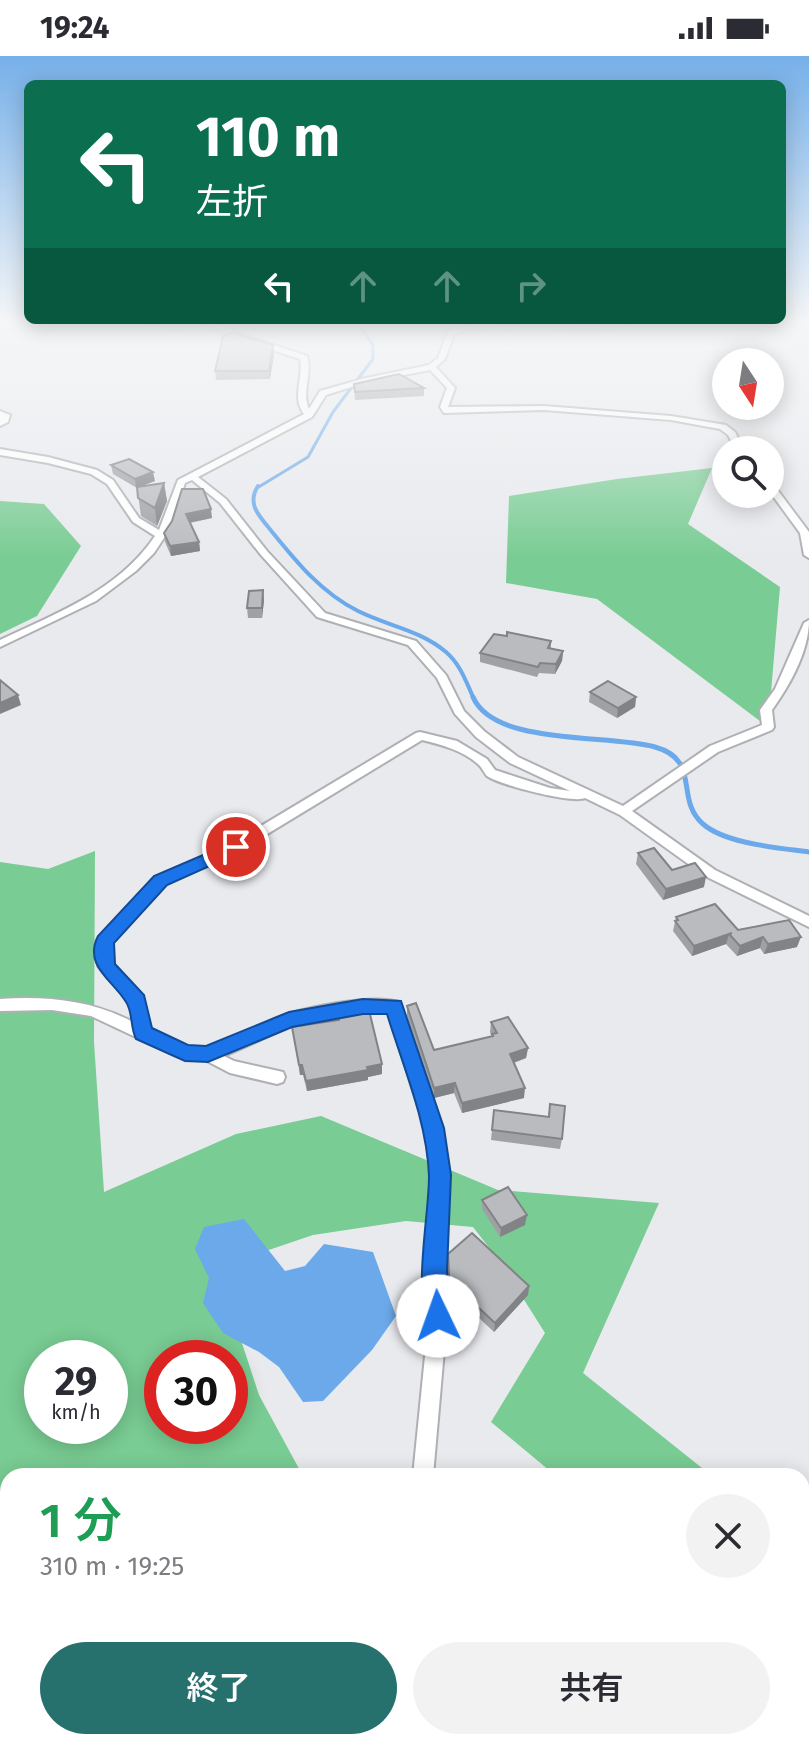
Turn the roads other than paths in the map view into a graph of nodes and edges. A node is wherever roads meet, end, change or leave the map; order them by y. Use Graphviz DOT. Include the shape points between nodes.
graph roads {
  1 [pos="300,401"];
  2 [pos="315,401"];
  3 [pos="446,401"];
  4 [pos="0,413"];
  5 [pos="309,415"];
  6 [pos="0,424"];
  7 [pos="733,436"];
  8 [pos="0,452"];
  9 [pos="192,476"];
  10 [pos="784,502"];
  11 [pos="160,535"];
  12 [pos="809,555"];
  13 [pos="809,623"];
  14 [pos="0,644"];
  15 [pos="599,800"];
  16 [pos="625,812"];
  17 [pos="809,922"];
  18 [pos="0,1005"];
  19 [pos="143,1033"];
  20 [pos="208,1054"];
  21 [pos="277,1077"];
  22 [pos="424,1468"];
  1 -- 5 [label="street"];
  2 -- 5 [label="street"];
  3 -- 7 [label="street" via="447,411 544,408 671,418 723,427"];
  4 -- 6 [label="street" via="6,415"];
  5 -- 9 [label="street"];
  8 -- 11 [label="street" via="94,472 110,482 136,520"];
  9 -- 11 [label="street" via="181,482"];
  9 -- 15 [label="street" via="223,501 321,615 412,643 480,734 514,760"];
  10 -- 12 [label="street" via="805,533"];
  11 -- 14 [label="street" via="138,564 111,586 69,614"];
  13 -- 16 [label="street" via="781,689 766,710 768,727 714,749"];
  15 -- 16 [label="street"];
  15 -- 19 [label="street" via="548,792 491,773 453,744 420,736 236,847 160,880 104,941 105,966 137,1000"];
  16 -- 17 [label="street" via="710,873"];
  18 -- 19 [label="street" via="76,1007"];
  19 -- 20 [label="street" via="185,1053"];
  20 -- 21 [label="street" via="230,1067"];
  20 -- 22 [label="street" via="289,1019 394,1006 433,1128 440,1175 438,1316"];
}
